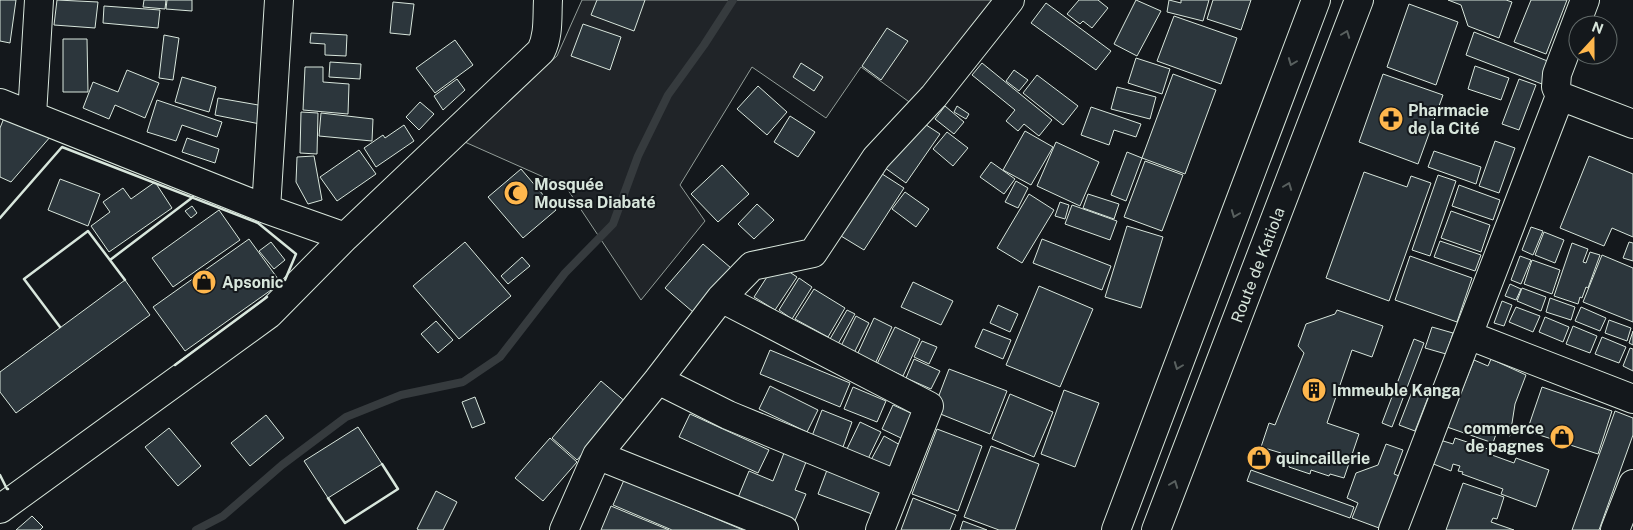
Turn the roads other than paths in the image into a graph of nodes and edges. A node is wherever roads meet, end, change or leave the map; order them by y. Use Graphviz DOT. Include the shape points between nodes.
graph roads {
  1 [pos="39,0"];
  2 [pos="280,0"];
  3 [pos="548,0"];
  4 [pos="1010,0"];
  5 [pos="1316,0"];
  6 [pos="1360,0"];
  7 [pos="1585,0"];
  8 [pos="1560,96"];
  9 [pos="0,103"];
  10 [pos="32,115"];
  11 [pos="1633,124"];
  12 [pos="266,209"];
  13 [pos="346,237"];
  14 [pos="721,298"];
  15 [pos="1468,335"];
  16 [pos="658,380"];
  17 [pos="1633,399"];
  18 [pos="597,455"];
  19 [pos="1633,484"];
  20 [pos="898,486"];
  21 [pos="0,509"];
  22 [pos="1162,528"];
  23 [pos="564,530"];
  24 [pos="784,530"];
  25 [pos="880,530"];
  26 [pos="1116,530"];
  27 [pos="1393,530"];
  28 [pos="1615,530"];
  1 -- 10 [label="main road"];
  2 -- 12 [label="main road"];
  3 -- 13 [label="main road" via="547,34 541,51"];
  4 -- 14 [label="main road" via="934,96 876,158 813,253 752,266"];
  5 -- 26 [label="main road, one-way"];
  22 -- 6 [label="main road, Route de Katiola, one-way"];
  7 -- 8 [label="main road" via="1557,74 1556,87"];
  8 -- 11 [label="main road"];
  8 -- 15 [label="main road"];
  9 -- 10 [label="main road"];
  10 -- 12 [label="main road"];
  12 -- 13 [label="main road"];
  13 -- 21 [label="main road" via="269,314"];
  14 -- 16 [label="main road"];
  14 -- 20 [label="main road" via="929,406"];
  15 -- 17 [label="main road"];
  15 -- 27 [label="main road"];
  16 -- 18 [label="main road"];
  16 -- 20 [label="main road" via="728,415"];
  18 -- 23 [label="main road"];
  18 -- 24 [label="main road"];
  19 -- 28 [label="main road"];
  20 -- 25 [label="main road"];
}
